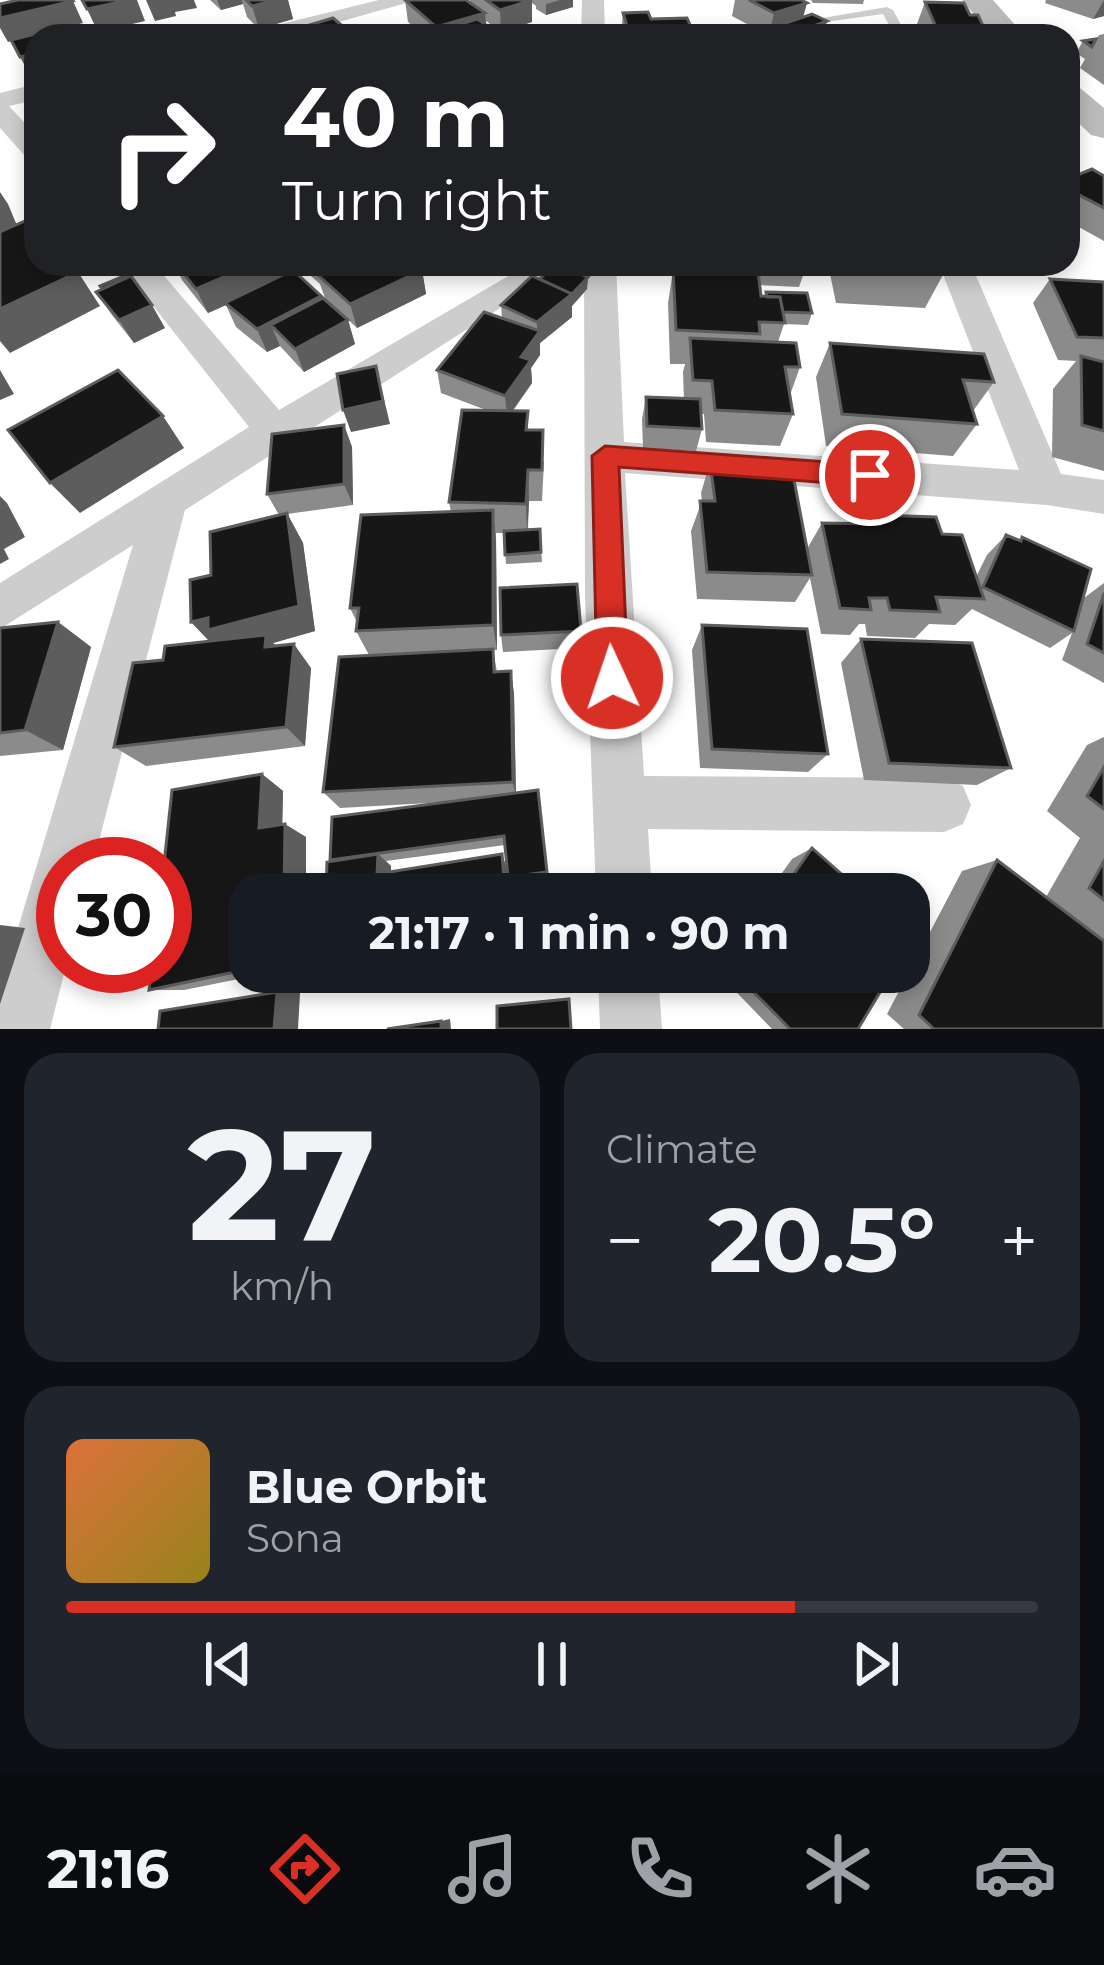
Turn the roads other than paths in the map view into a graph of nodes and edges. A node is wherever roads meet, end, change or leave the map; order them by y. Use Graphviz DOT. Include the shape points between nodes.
graph roads {
  1 [pos="406,0"];
  2 [pos="976,0"];
  3 [pos="811,21"];
  4 [pos="309,24"];
  5 [pos="896,24"];
  6 [pos="998,24"];
  7 [pos="1080,106"];
  8 [pos="0,112"];
  9 [pos="1104,128"];
  10 [pos="24,139"];
  11 [pos="146,276"];
  12 [pos="533,276"];
  13 [pos="600,276"];
  14 [pos="961,276"];
  15 [pos="274,431"];
  16 [pos="605,456"];
  17 [pos="1047,488"];
  18 [pos="1104,497"];
  19 [pos="167,499"];
  20 [pos="0,608"];
  21 [pos="619,802"];
  22 [pos="944,805"];
  23 [pos="73,837"];
  24 [pos="623,873"];
  25 [pos="36,968"];
  26 [pos="629,993"];
  27 [pos="19,1029"];
  28 [pos="632,1029"];
  1 -- 4 [label="street"];
  2 -- 6 [label="street"];
  3 -- 5 [label="lane" via="890,10"];
  7 -- 9 [label="street"];
  8 -- 10 [label="street"];
  11 -- 15 [label="street"];
  12 -- 15 [label="street"];
  13 -- 16 [label="street"];
  14 -- 17 [label="street"];
  15 -- 19 [label="street"];
  16 -- 17 [label="street"];
  16 -- 21 [label="street"];
  17 -- 18 [label="street"];
  19 -- 20 [label="street"];
  19 -- 23 [label="street"];
  21 -- 22 [label="street"];
  21 -- 24 [label="street"];
  25 -- 27 [label="street"];
  26 -- 28 [label="street"];
}
